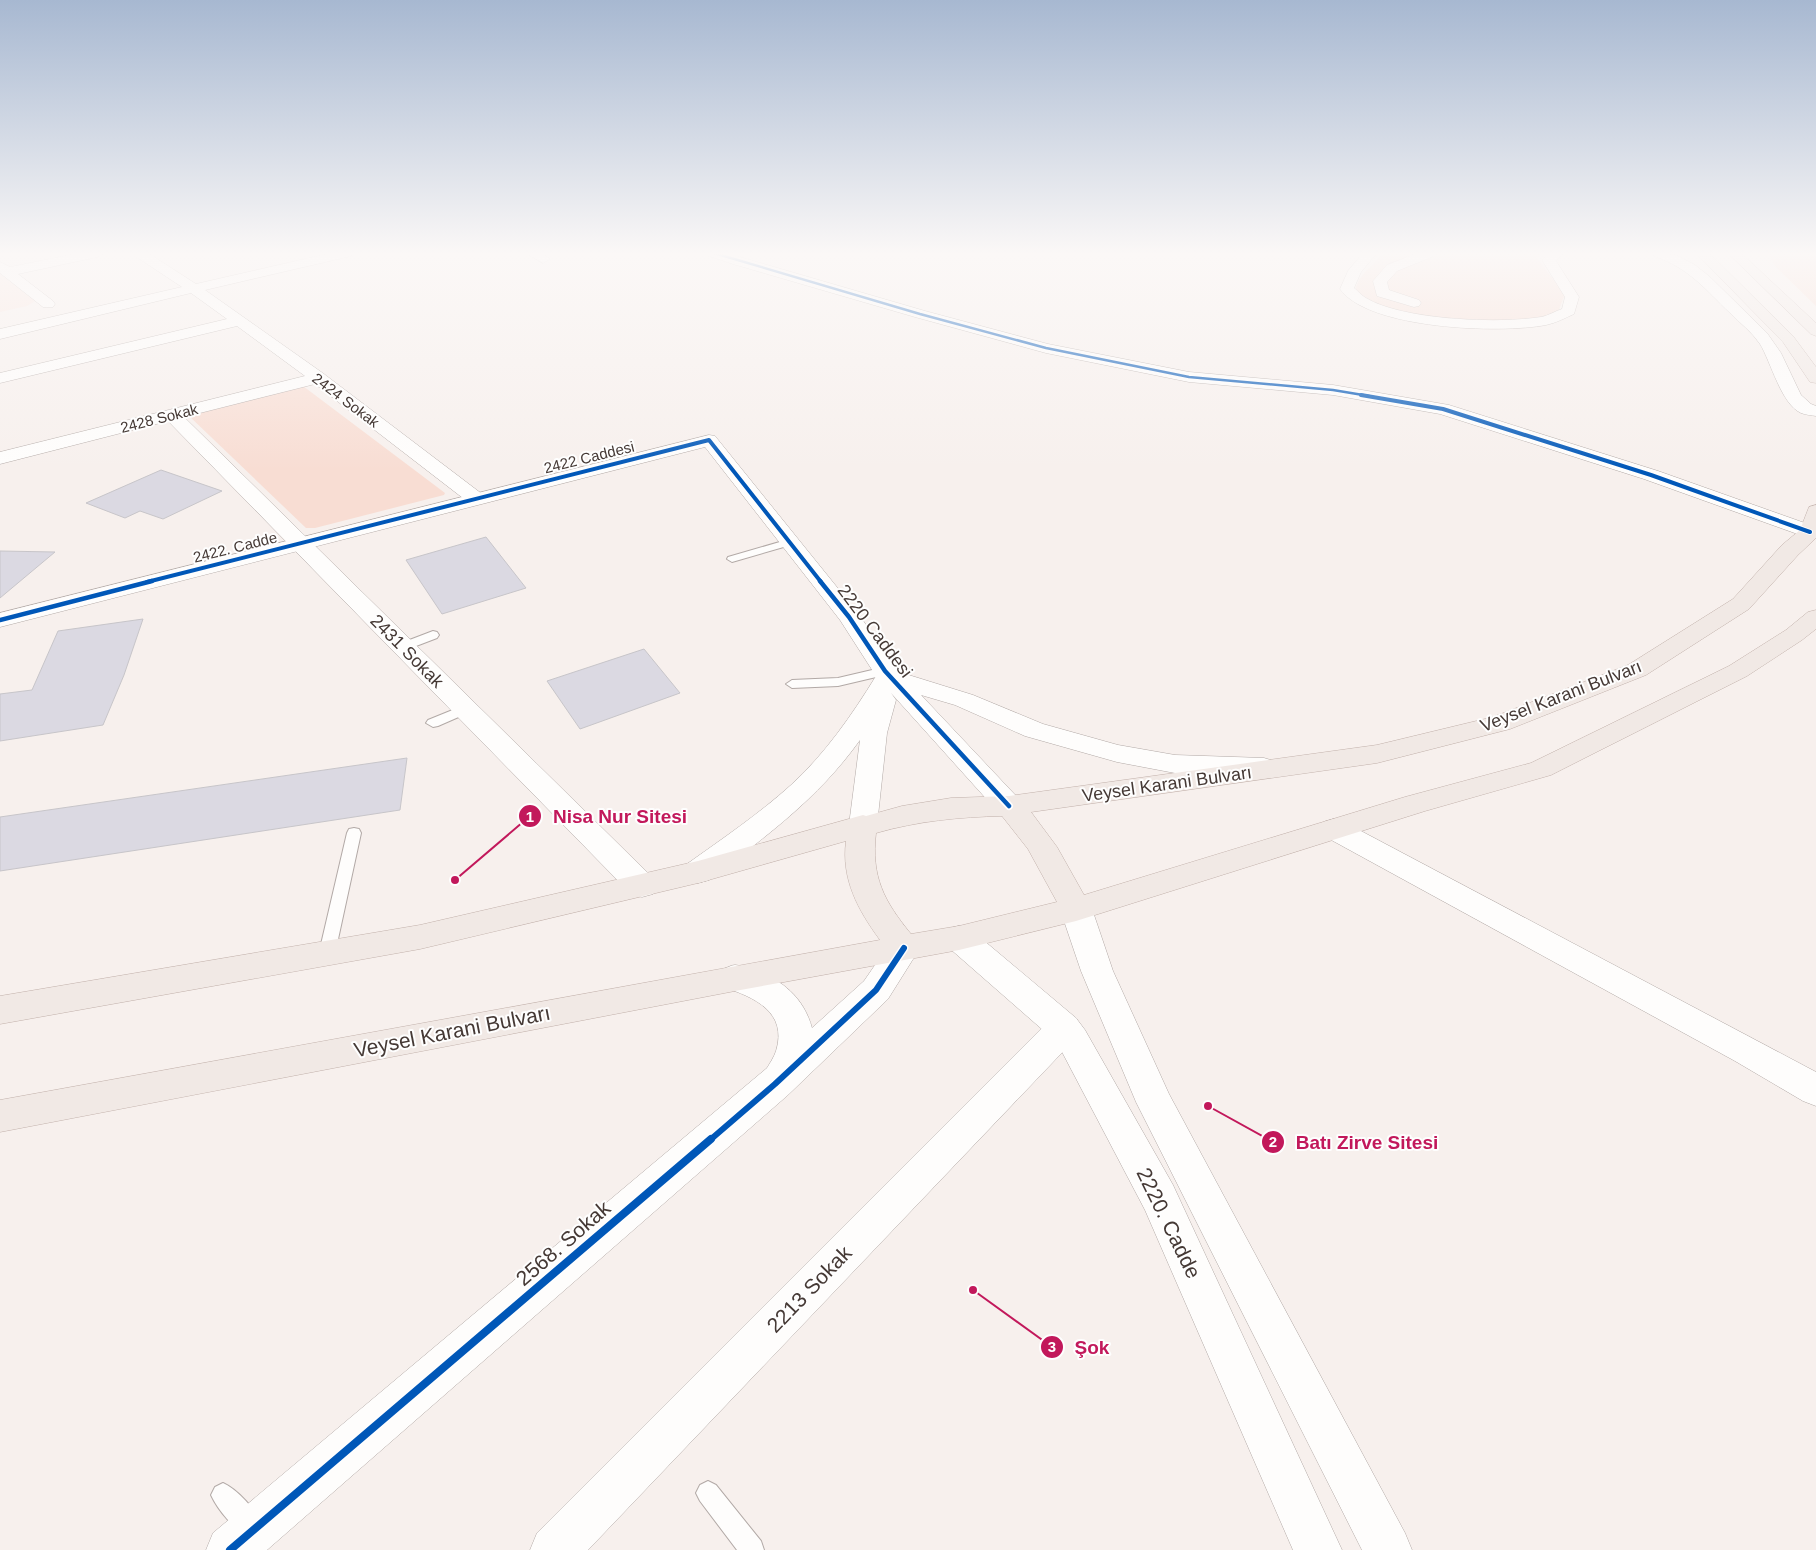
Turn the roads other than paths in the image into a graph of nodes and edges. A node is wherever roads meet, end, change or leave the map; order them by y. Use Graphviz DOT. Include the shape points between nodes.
graph roads {
  1 [pos="37,325"];
  2 [pos="220,325"];
  3 [pos="244,325"];
  4 [pos="962,325"];
  5 [pos="1751,325"];
  6 [pos="1774,325"];
  7 [pos="0,334"];
  8 [pos="0,378"];
  9 [pos="318,378"];
  10 [pos="1816,378"];
  11 [pos="1816,411"];
  12 [pos="172,415"];
  13 [pos="709,440"];
  14 [pos="0,458"];
  15 [pos="476,498"];
  16 [pos="1813,522"];
  17 [pos="790,542"];
  18 [pos="299,543"];
  19 [pos="732,559"];
  20 [pos="1816,616"];
  21 [pos="0,620"];
  22 [pos="434,635"];
  23 [pos="403,647"];
  24 [pos="887,674"];
  25 [pos="792,684"];
  26 [pos="465,709"];
  27 [pos="433,723"];
  28 [pos="1278,767"];
  29 [pos="1009,806"];
  30 [pos="863,825"];
  31 [pos="1334,829"];
  32 [pos="354,833"];
  33 [pos="698,872"];
  34 [pos="642,886"];
  35 [pos="1076,909"];
  36 [pos="959,938"];
  37 [pos="904,948"];
  38 [pos="327,953"];
  39 [pos="736,978"];
  40 [pos="0,1010"];
  41 [pos="1064,1028"];
  42 [pos="775,1084"];
  43 [pos="1816,1090"];
  44 [pos="0,1116"];
  45 [pos="708,1493"];
  46 [pos="223,1495"];
  47 [pos="242,1540"];
  48 [pos="554,1550"];
  49 [pos="752,1550"];
  50 [pos="1318,1550"];
  51 [pos="1388,1550"];
  1 -- 7 [label="street"];
  2 -- 8 [label="street"];
  3 -- 9 [label="street, 2424 Sokak"];
  4 -- 16 [label="street" via="1046,348 1189,377 1333,390 1443,409"];
  5 -- 11 [label="street" via="1763,337 1777,360 1793,397 1804,408"];
  6 -- 10 [label="main road"];
  9 -- 12 [label="street, 2428 Sokak"];
  9 -- 15 [label="street, 2424 Sokak"];
  12 -- 14 [label="street, 2428 Sokak"];
  12 -- 18 [label="street, 2431 Sokak"];
  13 -- 15 [label="street, 2422 Caddesi"];
  13 -- 17 [label="street, 2220 Caddesi"];
  15 -- 18 [label="street, 2422. Cadde"];
  16 -- 28 [label="main road, Veysel Karani Bulvarı" via="1741,604 1637,670 1501,722 1377,754"];
  17 -- 19 [label="lane"];
  17 -- 24 [label="street, 2220 Caddesi" via="849,617"];
  18 -- 21 [label="street, 2422. Cadde"];
  18 -- 23 [label="street, 2431 Sokak"];
  20 -- 31 [label="main road, Veysel Karani Bulvarı" via="1794,635 1738,671 1541,769"];
  22 -- 23 [label="lane"];
  23 -- 26 [label="street, 2431 Sokak"];
  24 -- 25 [label="lane" via="838,682"];
  24 -- 28 [label="street" via="964,700 1034,730 1117,753 1175,764"];
  24 -- 29 [label="street, 2220 Caddesi"];
  24 -- 30 [label="street, 2220 Caddesi" via="874,733"];
  24 -- 33 [label="street" via="865,715 834,756 788,804"];
  26 -- 27 [label="lane"];
  26 -- 34 [label="street, 2431 Sokak"];
  28 -- 29 [label="main road, Veysel Karani Bulvarı"];
  29 -- 30 [label="main road, Veysel Karani Bulvarı" via="951,808"];
  29 -- 35 [label="main road" via="1042,847"];
  30 -- 33 [label="main road, Veysel Karani Bulvarı"];
  30 -- 37 [label="main road" via="860,842 864,887 877,914"];
  31 -- 35 [label="main road, Veysel Karani Bulvarı"];
  31 -- 43 [label="street"];
  32 -- 38 [label="lane"];
  33 -- 34 [label="main road, Veysel Karani Bulvarı"];
  34 -- 38 [label="main road, Veysel Karani Bulvarı" via="420,937"];
  35 -- 36 [label="main road, Veysel Karani Bulvarı"];
  35 -- 51 [label="street" via="1097,971 1154,1102"];
  36 -- 37 [label="main road, Veysel Karani Bulvarı"];
  36 -- 41 [label="street, 2220. Cadde"];
  37 -- 39 [label="main road, Veysel Karani Bulvarı"];
  37 -- 42 [label="street, 2568. Sokak" via="876,990"];
  38 -- 40 [label="main road, Veysel Karani Bulvarı"];
  39 -- 42 [label="street, 2568. Sokak" via="750,981 775,994 791,1014 795,1027 792,1056"];
  39 -- 44 [label="main road, Veysel Karani Bulvarı"];
  41 -- 48 [label="street, 2213 Sokak"];
  41 -- 50 [label="street, 2220. Cadde" via="1159,1198"];
  42 -- 47 [label="street, 2568. Sokak"];
  45 -- 49 [label="lane"];
  46 -- 47 [label="lane"];
}
